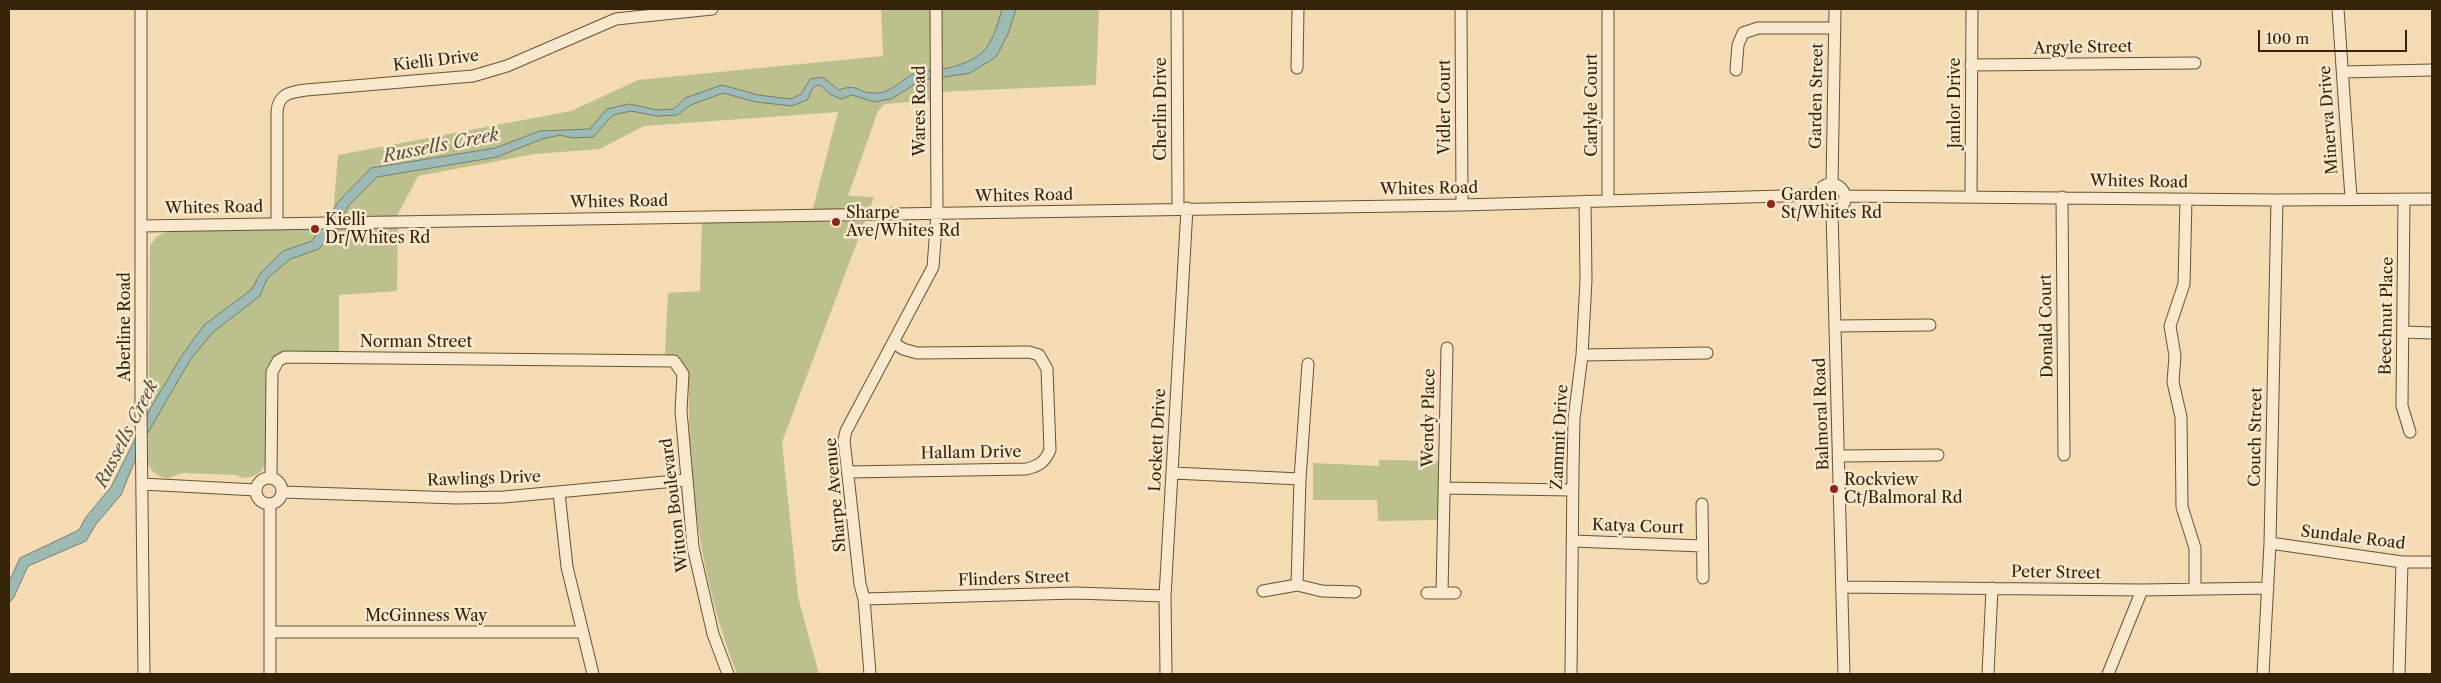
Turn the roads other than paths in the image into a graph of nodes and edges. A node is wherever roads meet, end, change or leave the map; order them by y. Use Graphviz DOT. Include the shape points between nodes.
graph roads {
  1 [pos="141,9"];
  2 [pos="712,9"];
  3 [pos="936,9"];
  4 [pos="1177,9"];
  5 [pos="1298,9"];
  6 [pos="1461,9"];
  7 [pos="1608,9"];
  8 [pos="1835,9"];
  9 [pos="1972,9"];
  10 [pos="2338,9"];
  11 [pos="1835,28"];
  12 [pos="2195,63"];
  13 [pos="1972,65"];
  14 [pos="1297,68"];
  15 [pos="1736,70"];
  16 [pos="2432,70"];
  17 [pos="2343,72"];
  18 [pos="1832,184"];
  19 [pos="1818,195"];
  20 [pos="1845,196"];
  21 [pos="1971,197"];
  22 [pos="2062,198"];
  23 [pos="2351,198"];
  24 [pos="2186,199"];
  25 [pos="2404,199"];
  26 [pos="2432,199"];
  27 [pos="2277,200"];
  28 [pos="1585,201"];
  29 [pos="1608,201"];
  30 [pos="1462,205"];
  31 [pos="1182,209"];
  32 [pos="1832,212"];
  33 [pos="937,214"];
  34 [pos="277,222"];
  35 [pos="141,226"];
  36 [pos="1930,325"];
  37 [pos="1836,326"];
  38 [pos="2403,332"];
  39 [pos="2432,333"];
  40 [pos="894,343"];
  41 [pos="1447,348"];
  42 [pos="1707,353"];
  43 [pos="1582,355"];
  44 [pos="674,361"];
  45 [pos="1308,364"];
  46 [pos="2410,432"];
  47 [pos="1938,455"];
  48 [pos="2064,455"];
  49 [pos="1840,456"];
  50 [pos="848,472"];
  51 [pos="1173,473"];
  52 [pos="271,478"];
  53 [pos="1300,478"];
  54 [pos="686,480"];
  55 [pos="142,484"];
  56 [pos="1444,488"];
  57 [pos="256,490"];
  58 [pos="1572,490"];
  59 [pos="282,492"];
  60 [pos="559,492"];
  61 [pos="1702,504"];
  62 [pos="270,505"];
  63 [pos="1573,542"];
  64 [pos="2270,543"];
  65 [pos="1702,546"];
  66 [pos="2402,562"];
  67 [pos="2432,562"];
  68 [pos="1703,578"];
  69 [pos="1297,585"];
  70 [pos="1843,588"];
  71 [pos="1992,588"];
  72 [pos="2268,588"];
  73 [pos="2195,589"];
  74 [pos="2142,590"];
  75 [pos="1263,591"];
  76 [pos="1355,592"];
  77 [pos="1427,593"];
  78 [pos="1442,593"];
  79 [pos="1455,593"];
  80 [pos="1165,596"];
  81 [pos="864,599"];
  82 [pos="270,632"];
  83 [pos="581,632"];
  84 [pos="144,674"];
  85 [pos="270,674"];
  86 [pos="593,674"];
  87 [pos="728,674"];
  88 [pos="870,674"];
  89 [pos="1166,674"];
  90 [pos="1571,674"];
  91 [pos="1844,674"];
  92 [pos="1988,674"];
  93 [pos="2108,674"];
  94 [pos="2263,674"];
  95 [pos="2399,674"];
  1 -- 35 [label="street, Aberline Road"];
  2 -- 34 [label="street, Kielli Drive" via="616,19 514,63 473,76 284,94 277,102 276,112"];
  3 -- 33 [label="street, Wares Road"];
  4 -- 31 [label="street, Cherlin Drive"];
  5 -- 14 [label="street"];
  6 -- 30 [label="street, Vidler Court"];
  7 -- 29 [label="street, Carlyle Court"];
  8 -- 11 [label="street, Garden Street"];
  9 -- 13 [label="street, Janlor Drive"];
  10 -- 17 [label="street, Minerva Drive"];
  11 -- 15 [label="street" via="1758,28 1743,33 1738,45"];
  11 -- 18 [label="street, Garden Street"];
  12 -- 13 [label="street, Argyle Street"];
  13 -- 21 [label="street, Janlor Drive"];
  16 -- 17 [label="street"];
  17 -- 23 [label="street, Minerva Drive"];
  18 -- 19 [label="street" via="1823,187"];
  18 -- 20 [label="street" via="1841,188"];
  19 -- 29 [label="street, Whites Road"];
  19 -- 32 [label="street" via="1822,209"];
  20 -- 21 [label="street, Whites Road"];
  20 -- 32 [label="street" via="1842,207"];
  21 -- 22 [label="street, Whites Road"];
  22 -- 24 [label="street, Whites Road"];
  22 -- 48 [label="street, Donald Court"];
  23 -- 25 [label="street, Whites Road"];
  23 -- 27 [label="street, Whites Road"];
  24 -- 27 [label="street, Whites Road"];
  24 -- 73 [label="street" via="2184,284 2170,333 2175,356 2173,389 2181,417 2182,507 2195,548"];
  25 -- 26 [label="street, Whites Road"];
  25 -- 38 [label="street, Beechnut Place"];
  27 -- 64 [label="street, Couch Street"];
  28 -- 29 [label="street, Whites Road"];
  28 -- 30 [label="street, Whites Road"];
  28 -- 43 [label="street, Zammit Drive" via="1586,280"];
  30 -- 31 [label="street, Whites Road"];
  31 -- 33 [label="street, Whites Road"];
  31 -- 51 [label="street, Lockett Drive"];
  32 -- 37 [label="street, Balmoral Road"];
  33 -- 34 [label="street, Whites Road"];
  33 -- 40 [label="street, Sharpe Avenue" via="933,267"];
  34 -- 35 [label="street, Whites Road"];
  35 -- 55 [label="street, Aberline Road"];
  36 -- 37 [label="street"];
  37 -- 49 [label="street, Balmoral Road"];
  38 -- 39 [label="street"];
  38 -- 46 [label="street, Beechnut Place" via="2402,406"];
  40 -- 50 [label="street, Sharpe Avenue" via="846,431"];
  40 -- 50 [label="street, Hallam Drive" via="903,350 916,353 1039,354 1048,369 1050,450 1047,458 1026,469"];
  41 -- 56 [label="street, Wendy Place"];
  42 -- 43 [label="street"];
  43 -- 58 [label="street, Zammit Drive" via="1574,419"];
  44 -- 52 [label="street, Norman Street" via="285,358 278,361 272,372"];
  44 -- 54 [label="street, Witton Boulevard" via="683,374 680,411"];
  45 -- 53 [label="street"];
  47 -- 49 [label="street"];
  49 -- 70 [label="street, Balmoral Road"];
  50 -- 81 [label="street, Sharpe Avenue"];
  51 -- 53 [label="street"];
  51 -- 80 [label="street, Lockett Drive"];
  52 -- 57 [label="street" via="260,482"];
  52 -- 59 [label="street" via="279,482"];
  53 -- 69 [label="street"];
  54 -- 60 [label="street, Rawlings Drive"];
  54 -- 87 [label="street, Witton Boulevard" via="693,547 713,634"];
  55 -- 57 [label="street"];
  55 -- 84 [label="street, Aberline Road"];
  56 -- 58 [label="street, Wendy Place"];
  56 -- 78 [label="street, Wendy Place"];
  57 -- 62 [label="street" via="259,500"];
  58 -- 63 [label="street, Zammit Drive"];
  59 -- 60 [label="street, Rawlings Drive" via="457,498"];
  59 -- 62 [label="street" via="279,499"];
  60 -- 83 [label="street" via="567,567"];
  61 -- 65 [label="street, Katya Court"];
  62 -- 82 [label="street"];
  63 -- 65 [label="street, Katya Court"];
  63 -- 90 [label="street, Zammit Drive"];
  64 -- 66 [label="street, Sundale Road"];
  64 -- 72 [label="street, Couch Street"];
  65 -- 68 [label="street, Katya Court"];
  66 -- 67 [label="street, Sundale Road"];
  66 -- 95 [label="street"];
  69 -- 75 [label="street"];
  69 -- 76 [label="street" via="1322,591"];
  70 -- 71 [label="street, Peter Street"];
  70 -- 91 [label="street, Balmoral Road"];
  71 -- 74 [label="street, Peter Street"];
  71 -- 92 [label="street"];
  72 -- 73 [label="street, Peter Street"];
  72 -- 94 [label="street, Couch Street"];
  73 -- 74 [label="street, Peter Street"];
  74 -- 93 [label="street"];
  77 -- 78 [label="street"];
  78 -- 79 [label="street"];
  80 -- 81 [label="street, Flinders Street" via="1076,593"];
  80 -- 89 [label="street, Lockett Drive"];
  81 -- 88 [label="street, Sharpe Avenue"];
  82 -- 83 [label="street, McGinness Way"];
  82 -- 85 [label="street"];
  83 -- 86 [label="street"];
}
